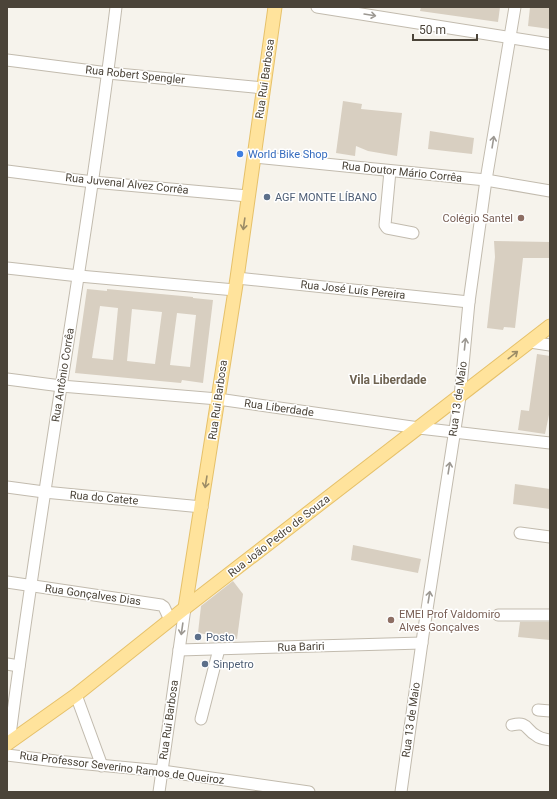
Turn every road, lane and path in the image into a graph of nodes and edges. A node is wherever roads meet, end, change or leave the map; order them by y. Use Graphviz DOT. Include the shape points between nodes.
graph roads {
  1 [pos="116,7"];
  2 [pos="275,7"];
  3 [pos="317,7"];
  4 [pos="515,7"];
  5 [pos="510,38"];
  6 [pos="550,44"];
  7 [pos="7,60"];
  8 [pos="108,73"];
  9 [pos="263,88"];
  10 [pos="254,157"];
  11 [pos="7,171"];
  12 [pos="390,171"];
  13 [pos="486,180"];
  14 [pos="93,182"];
  15 [pos="550,191"];
  16 [pos="248,196"];
  17 [pos="413,233"];
  18 [pos="7,268"];
  19 [pos="79,276"];
  20 [pos="236,284"];
  21 [pos="470,302"];
  22 [pos="550,326"];
  23 [pos="530,342"];
  24 [pos="550,345"];
  25 [pos="7,379"];
  26 [pos="61,386"];
  27 [pos="460,396"];
  28 [pos="218,399"];
  29 [pos="419,428"];
  30 [pos="454,432"];
  31 [pos="550,443"];
  32 [pos="7,487"];
  33 [pos="44,492"];
  34 [pos="202,507"];
  35 [pos="520,533"];
  36 [pos="550,537"];
  37 [pos="7,582"];
  38 [pos="31,586"];
  39 [pos="185,608"];
  40 [pos="498,615"];
  41 [pos="550,615"];
  42 [pos="170,620"];
  43 [pos="422,643"];
  44 [pos="219,649"];
  45 [pos="179,650"];
  46 [pos="7,664"];
  47 [pos="18,666"];
  48 [pos="76,695"];
  49 [pos="538,710"];
  50 [pos="550,711"];
  51 [pos="201,719"];
  52 [pos="512,725"];
  53 [pos="550,740"];
  54 [pos="8,747"];
  55 [pos="102,766"];
  56 [pos="162,771"];
  57 [pos="159,792"];
  58 [pos="309,792"];
  59 [pos="402,792"];
  1 -- 8 [label="street, Rua Antônio Corrêa"];
  2 -- 9 [label="main road, Rua Rui Barbosa"];
  3 -- 5 [label="street, one-way"];
  4 -- 5 [label="street, Rua 13 de Maio"];
  5 -- 6 [label="street"];
  13 -- 5 [label="street, Rua 13 de Maio, one-way"];
  7 -- 8 [label="street, Rua Robert Spengler"];
  8 -- 9 [label="street, Rua Robert Spengler"];
  8 -- 14 [label="street, Rua Antônio Corrêa"];
  9 -- 10 [label="main road, Rua Rui Barbosa"];
  10 -- 12 [label="street, Rua Doutor Mário Corrêa"];
  10 -- 16 [label="main road, Rua Rui Barbosa"];
  11 -- 14 [label="street, Rua Juvenal Alvez Corrêa"];
  12 -- 13 [label="street, Rua Doutor Mário Corrêa"];
  12 -- 17 [label="street" via="384,225 386,228"];
  13 -- 15 [label="street, Rua Doutor Mário Corrêa"];
  13 -- 21 [label="street, Rua 13 de Maio"];
  14 -- 16 [label="street, Rua Juvenal Alvez Corrêa"];
  14 -- 19 [label="street, Rua Antônio Corrêa"];
  16 -- 20 [label="main road, Rua Rui Barbosa, one-way"];
  18 -- 19 [label="street, Rua José Luís Pereira"];
  19 -- 20 [label="street, Rua José Luís Pereira"];
  19 -- 26 [label="street, Rua Antônio Corrêa"];
  20 -- 21 [label="street, Rua José Luís Pereira"];
  20 -- 28 [label="main road, Rua Rui Barbosa"];
  27 -- 21 [label="street, Rua 13 de Maio, one-way"];
  22 -- 23 [label="main road, Rua João Pedro de Souza"];
  23 -- 24 [label="street"];
  27 -- 23 [label="main road, Rua João Pedro de Souza, one-way"];
  25 -- 26 [label="street, Rua Liberdade"];
  26 -- 28 [label="street, Rua Liberdade"];
  26 -- 33 [label="street, Rua Antônio Corrêa"];
  27 -- 29 [label="main road, Rua João Pedro de Souza"];
  27 -- 30 [label="street, Rua 13 de Maio"];
  28 -- 29 [label="street, Rua Liberdade"];
  28 -- 34 [label="main road, Rua Rui Barbosa, one-way"];
  29 -- 30 [label="street, Rua Liberdade"];
  29 -- 39 [label="main road, Rua João Pedro de Souza"];
  30 -- 31 [label="street, Rua Liberdade"];
  43 -- 30 [label="street, Rua 13 de Maio, one-way"];
  32 -- 33 [label="street, Rua do Catete"];
  33 -- 34 [label="street, Rua do Catete"];
  33 -- 38 [label="street, Rua Antônio Corrêa"];
  34 -- 39 [label="main road, Rua Rui Barbosa"];
  35 -- 36 [label="street"];
  37 -- 38 [label="street, Rua Gonçalves Dias"];
  38 -- 42 [label="street, Rua Gonçalves Dias" via="161,605"];
  38 -- 47 [label="street, Rua Antônio Corrêa"];
  39 -- 42 [label="main road, Rua João Pedro de Souza"];
  39 -- 45 [label="street, Rua Rui Barbosa, one-way"];
  40 -- 41 [label="street"];
  42 -- 48 [label="main road, Rua João Pedro de Souza"];
  43 -- 44 [label="street, Rua Bariri"];
  43 -- 59 [label="street, Rua 13 de Maio"];
  44 -- 45 [label="street, Rua Bariri"];
  44 -- 51 [label="street"];
  45 -- 56 [label="street, Rua Rui Barbosa"];
  46 -- 47 [label="street"];
  47 -- 54 [label="street, Rua Antônio Corrêa"];
  48 -- 54 [label="main road, Rua João Pedro de Souza"];
  48 -- 55 [label="street"];
  49 -- 50 [label="street"];
  52 -- 53 [label="street" via="526,725 536,736"];
  54 -- 55 [label="street, Rua Professor Severino Ramos de Queiroz"];
  55 -- 56 [label="street, Rua Professor Severino Ramos de Queiroz"];
  56 -- 57 [label="street, Rua Rui Barbosa"];
  56 -- 58 [label="street, Rua Professor Severino Ramos de Queiroz"];
}
